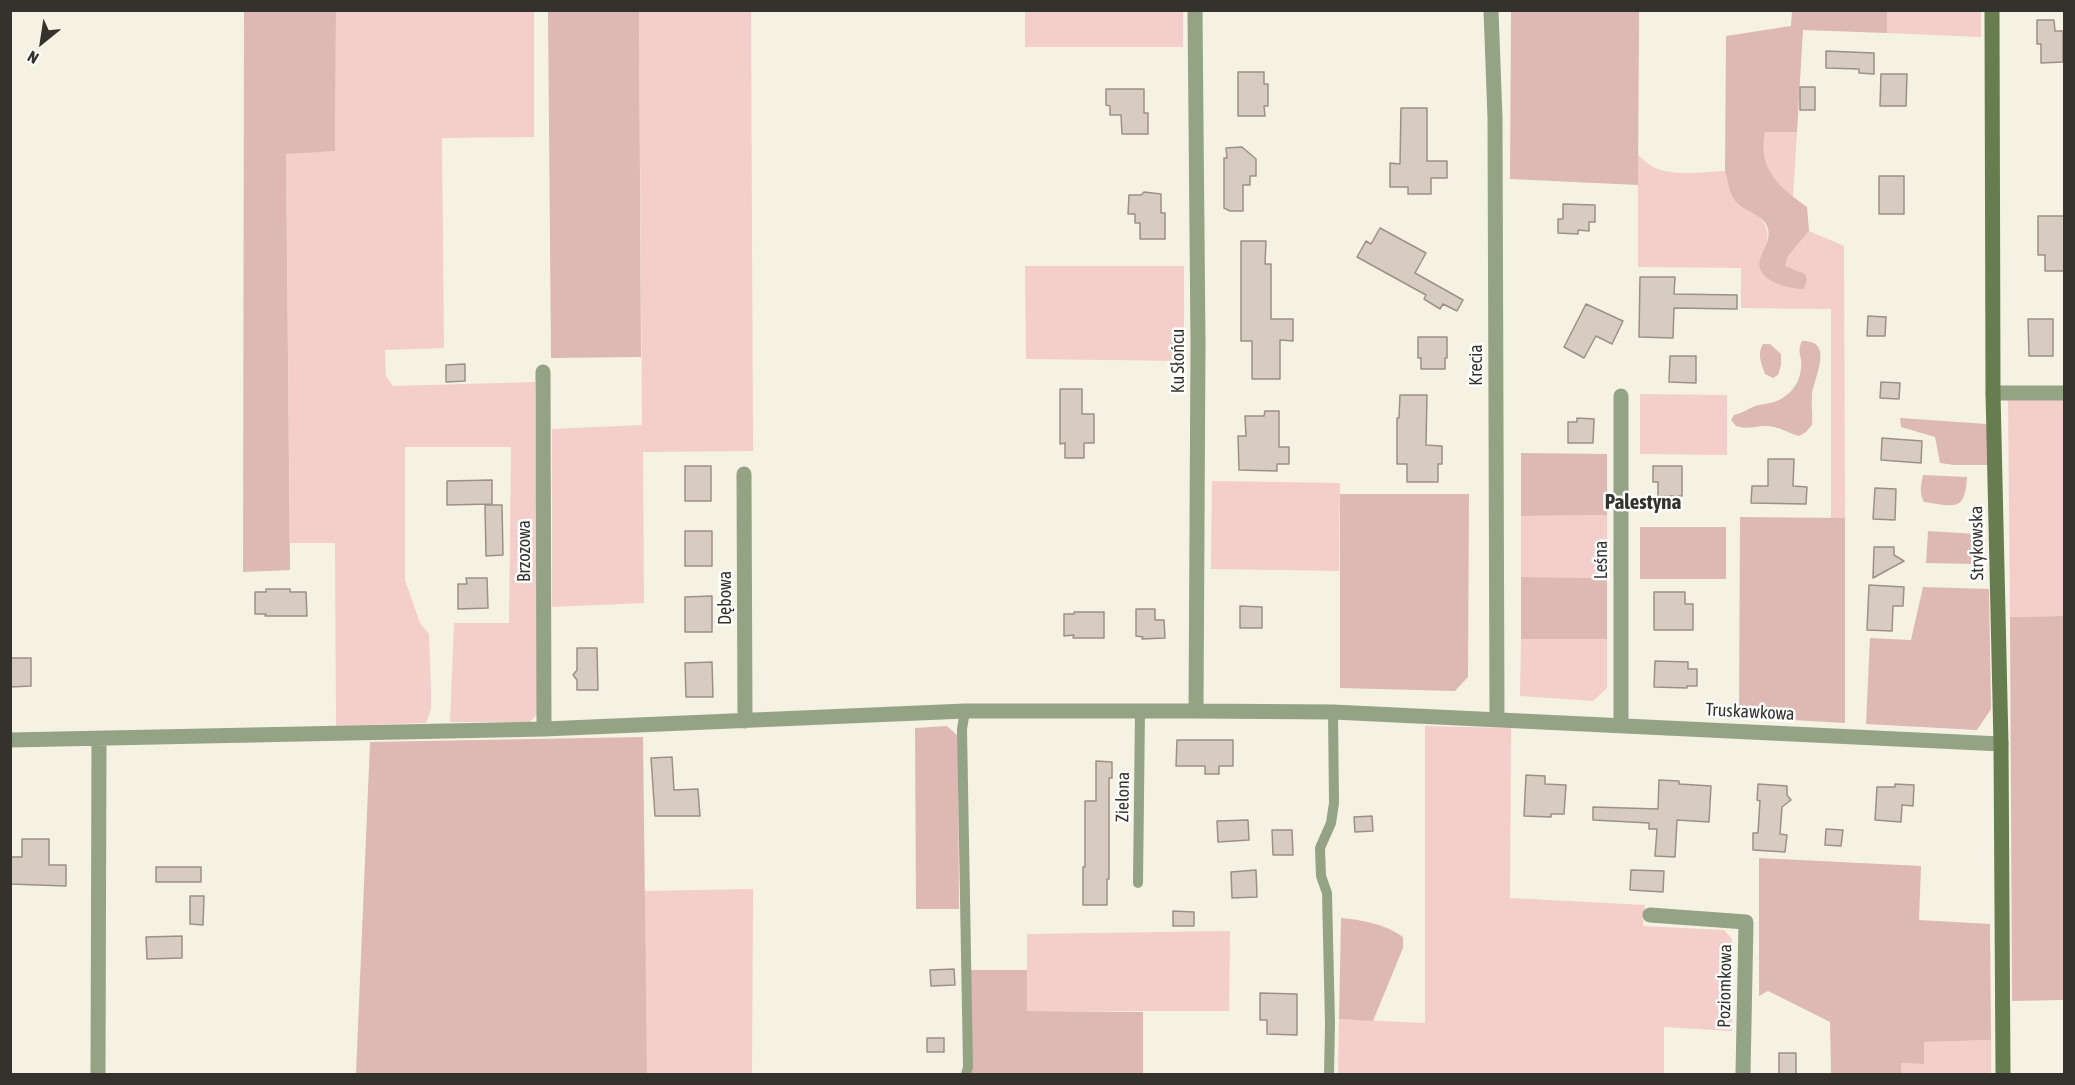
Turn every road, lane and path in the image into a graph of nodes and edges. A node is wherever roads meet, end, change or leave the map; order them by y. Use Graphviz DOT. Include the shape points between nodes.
graph roads {
  1 [pos="1195,10"];
  2 [pos="1491,10"];
  3 [pos="1992,10"];
  4 [pos="543,372"];
  5 [pos="1993,393"];
  6 [pos="2064,393"];
  7 [pos="1621,396"];
  8 [pos="744,474"];
  9 [pos="965,711"];
  10 [pos="1140,711"];
  11 [pos="1196,711"];
  12 [pos="1333,712"];
  13 [pos="1497,720"];
  14 [pos="746,721"];
  15 [pos="1621,725"];
  16 [pos="544,729"];
  17 [pos="99,739"];
  18 [pos="10,740"];
  19 [pos="2001,744"];
  20 [pos="1138,883"];
  21 [pos="1650,915"];
  22 [pos="98,1074"];
  23 [pos="966,1074"];
  24 [pos="1329,1074"];
  25 [pos="1743,1074"];
  26 [pos="2002,1074"];
  1 -- 11 [label="street, Ku Słońcu"];
  2 -- 13 [label="street, Krecia" via="1495,118"];
  3 -- 5 [label="street, Strykowska"];
  4 -- 16 [label="street, Brzozowa"];
  5 -- 6 [label="street"];
  5 -- 19 [label="street, Strykowska"];
  7 -- 15 [label="street, Leśna"];
  8 -- 14 [label="street, Dębowa"];
  9 -- 10 [label="street, Truskawkowa"];
  9 -- 14 [label="street, Truskawkowa"];
  9 -- 23 [label="lane" via="962,729"];
  10 -- 11 [label="street, Truskawkowa"];
  10 -- 20 [label="lane, Zielona"];
  11 -- 12 [label="street, Truskawkowa"];
  12 -- 13 [label="street, Truskawkowa"];
  12 -- 24 [label="lane" via="1334,802 1331,823 1320,848 1321,876 1328,893"];
  13 -- 15 [label="street, Truskawkowa"];
  14 -- 16 [label="street, Truskawkowa"];
  15 -- 19 [label="street, Truskawkowa"];
  16 -- 17 [label="street, Truskawkowa"];
  17 -- 18 [label="street, Truskawkowa"];
  17 -- 22 [label="street"];
  19 -- 26 [label="street, Strykowska"];
  21 -- 25 [label="street, Poziomkowa" via="1746,922"];
}
